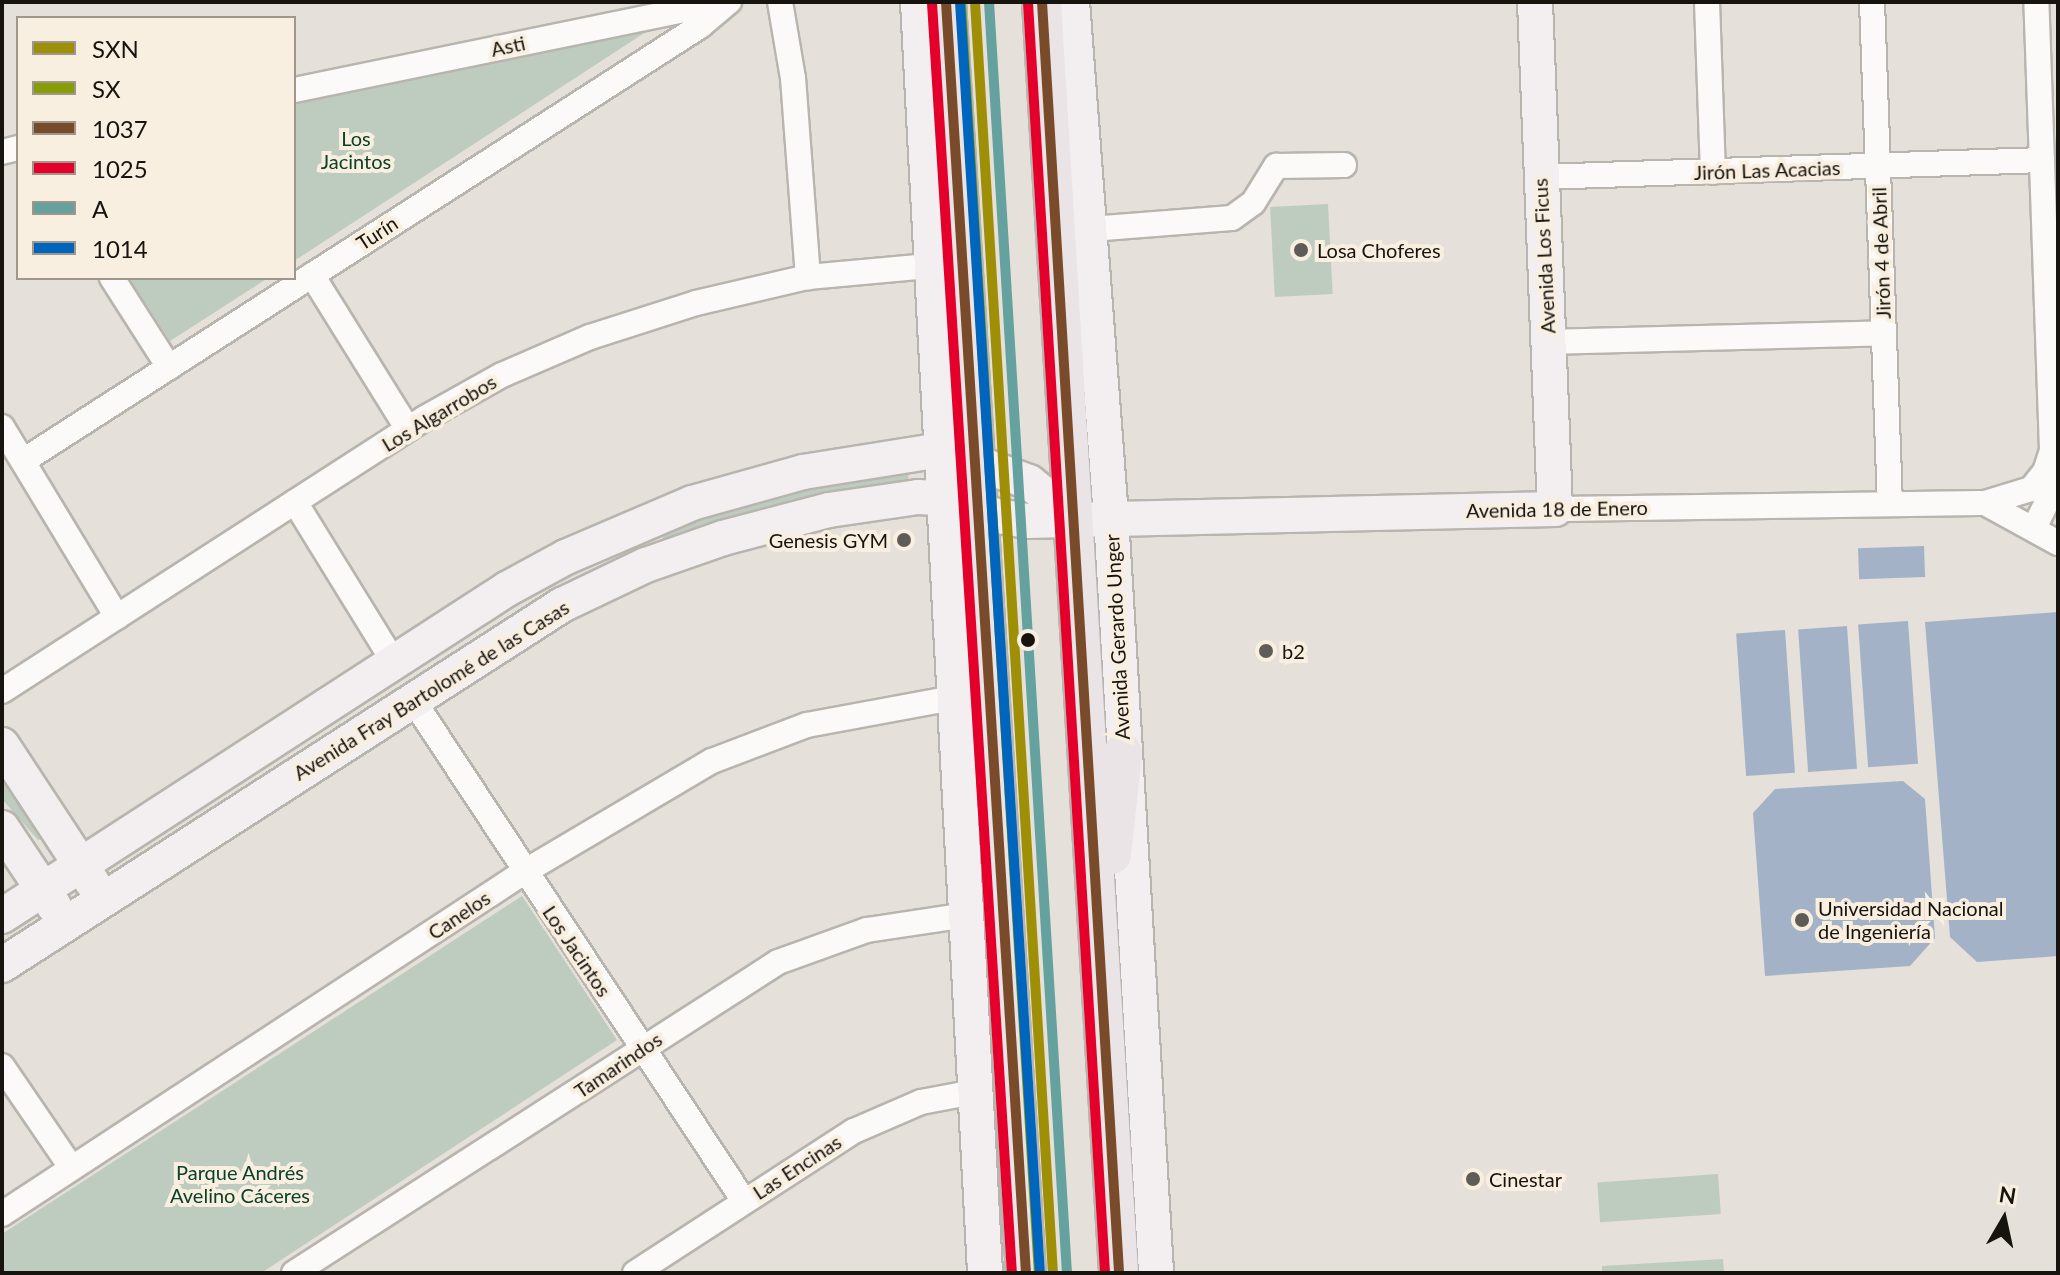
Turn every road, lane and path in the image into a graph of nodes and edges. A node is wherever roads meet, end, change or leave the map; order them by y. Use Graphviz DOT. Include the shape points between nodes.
graph roads {
  1 [pos="721,2"];
  2 [pos="729,2"];
  3 [pos="780,2"];
  4 [pos="918,2"];
  5 [pos="946,2"];
  6 [pos="1042,2"];
  7 [pos="1072,2"];
  8 [pos="1535,2"];
  9 [pos="1707,2"];
  10 [pos="1872,2"];
  11 [pos="2036,2"];
  12 [pos="296,90"];
  13 [pos="2042,160"];
  14 [pos="1344,165"];
  15 [pos="1878,166"];
  16 [pos="1713,172"];
  17 [pos="1541,177"];
  18 [pos="1091,229"];
  19 [pos="929,266"];
  20 [pos="312,275"];
  21 [pos="808,277"];
  22 [pos="113,280"];
  23 [pos="1884,333"];
  24 [pos="1548,342"];
  25 [pos="169,367"];
  26 [pos="2,427"];
  27 [pos="408,429"];
  28 [pos="939,452"];
  29 [pos="23,461"];
  30 [pos="976,462"];
  31 [pos="2058,480"];
  32 [pos="941,497"];
  33 [pos="295,502"];
  34 [pos="1985,503"];
  35 [pos="1890,504"];
  36 [pos="1555,509"];
  37 [pos="979,510"];
  38 [pos="1092,518"];
  39 [pos="629,528"];
  40 [pos="2034,528"];
  41 [pos="2058,543"];
  42 [pos="646,565"];
  43 [pos="117,617"];
  44 [pos="394,662"];
  45 [pos="2,691"];
  46 [pos="952,698"];
  47 [pos="413,700"];
  48 [pos="2,745"];
  49 [pos="1123,753"];
  50 [pos="2,828"];
  51 [pos="79,865"];
  52 [pos="524,872"];
  53 [pos="43,889"];
  54 [pos="104,898"];
  55 [pos="966,915"];
  56 [pos="2,916"];
  57 [pos="66,923"];
  58 [pos="2,965"];
  59 [pos="1101,965"];
  60 [pos="643,1049"];
  61 [pos="2,1066"];
  62 [pos="974,1092"];
  63 [pos="71,1167"];
  64 [pos="744,1201"];
  65 [pos="2,1214"];
  66 [pos="294,1273"];
  67 [pos="635,1273"];
  68 [pos="985,1273"];
  69 [pos="1026,1273"];
  70 [pos="1119,1273"];
  71 [pos="1156,1273"];
  1 -- 12 [label="street, Asti"];
  2 -- 20 [label="street, Turín" via="700,26"];
  3 -- 21 [label="street" via="796,105"];
  4 -- 19 [label="street"];
  5 -- 30 [label="main road"];
  6 -- 38 [label="main road"];
  7 -- 18 [label="street, Avenida Gerardo Unger"];
  8 -- 17 [label="street, Avenida Los Ficus"];
  9 -- 16 [label="street"];
  10 -- 15 [label="street, Jirón 4 de Abril"];
  11 -- 13 [label="street"];
  13 -- 15 [label="street, Jirón Las Acacias"];
  13 -- 34 [label="street" via="2052,450 2045,472 2031,489"];
  14 -- 18 [label="street" via="1276,166 1253,203 1232,218"];
  15 -- 16 [label="street, Jirón Las Acacias"];
  15 -- 23 [label="street, Jirón 4 de Abril"];
  16 -- 17 [label="street, Jirón Las Acacias"];
  17 -- 24 [label="street, Avenida Los Ficus"];
  18 -- 38 [label="street, Avenida Gerardo Unger"];
  19 -- 21 [label="street, Los Algarrobos"];
  19 -- 28 [label="street"];
  20 -- 25 [label="street, Turín"];
  20 -- 27 [label="street"];
  21 -- 27 [label="street, Los Algarrobos" via="696,303 590,337 502,375"];
  22 -- 25 [label="street"];
  23 -- 24 [label="street"];
  23 -- 35 [label="street, Jirón 4 de Abril"];
  24 -- 36 [label="street, Avenida Los Ficus"];
  25 -- 29 [label="street, Turín"];
  26 -- 29 [label="street"];
  27 -- 33 [label="street, Los Algarrobos"];
  28 -- 30 [label="street, Avenida Fray Bartolomé de las Casas"];
  28 -- 32 [label="street"];
  28 -- 39 [label="street, Avenida Fray Bartolomé de las Casas" via="803,472"];
  29 -- 43 [label="street"];
  30 -- 37 [label="main road"];
  30 -- 38 [label="street, Avenida Fray Bartolomé de las Casas" via="1042,488"];
  31 -- 40 [label="street"];
  32 -- 37 [label="street, Avenida Fray Bartolomé de las Casas"];
  32 -- 42 [label="street, Avenida Fray Bartolomé de las Casas" via="897,499 776,522"];
  32 -- 46 [label="street"];
  33 -- 43 [label="street, Los Algarrobos"];
  33 -- 44 [label="street"];
  34 -- 35 [label="street, Avenida 18 de Enero"];
  34 -- 40 [label="street, Avenida 18 de Enero"];
  35 -- 36 [label="street, Avenida 18 de Enero"];
  36 -- 38 [label="street, Avenida 18 de Enero"];
  37 -- 38 [label="street, Avenida Fray Bartolomé de las Casas" via="1026,521"];
  37 -- 69 [label="main road"];
  38 -- 49 [label="street, Avenida Gerardo Unger"];
  38 -- 59 [label="main road"];
  39 -- 42 [label="street"];
  39 -- 44 [label="street, Avenida Fray Bartolomé de las Casas" via="507,589"];
  40 -- 41 [label="street, Avenida 18 de Enero"];
  42 -- 47 [label="street, Avenida Fray Bartolomé de las Casas" via="562,605"];
  43 -- 45 [label="street, Los Algarrobos"];
  44 -- 51 [label="street, Avenida Fray Bartolomé de las Casas"];
  46 -- 52 [label="street, Canelos" via="807,725 712,761"];
  46 -- 55 [label="street"];
  47 -- 52 [label="street, Los Jacintos"];
  47 -- 54 [label="street, Avenida Fray Bartolomé de las Casas"];
  48 -- 51 [label="street"];
  49 -- 59 [label="main road"];
  49 -- 71 [label="street, Avenida Gerardo Unger"];
  50 -- 53 [label="street"];
  51 -- 53 [label="street, Avenida Fray Bartolomé de las Casas"];
  51 -- 54 [label="street"];
  52 -- 60 [label="street, Los Jacintos"];
  52 -- 63 [label="street, Canelos"];
  53 -- 56 [label="street, Avenida Fray Bartolomé de las Casas"];
  53 -- 57 [label="street"];
  54 -- 57 [label="street, Avenida Fray Bartolomé de las Casas"];
  55 -- 60 [label="street, Tamarindos" via="887,925 810,948 740,982"];
  55 -- 62 [label="street"];
  57 -- 58 [label="street, Avenida Fray Bartolomé de las Casas"];
  59 -- 70 [label="main road"];
  60 -- 64 [label="street, Los Jacintos"];
  60 -- 66 [label="street, Tamarindos"];
  61 -- 63 [label="street"];
  62 -- 64 [label="street, Las Encinas" via="921,1102 854,1131"];
  62 -- 68 [label="street"];
  63 -- 65 [label="street, Canelos"];
  64 -- 67 [label="street, Las Encinas"];
}
